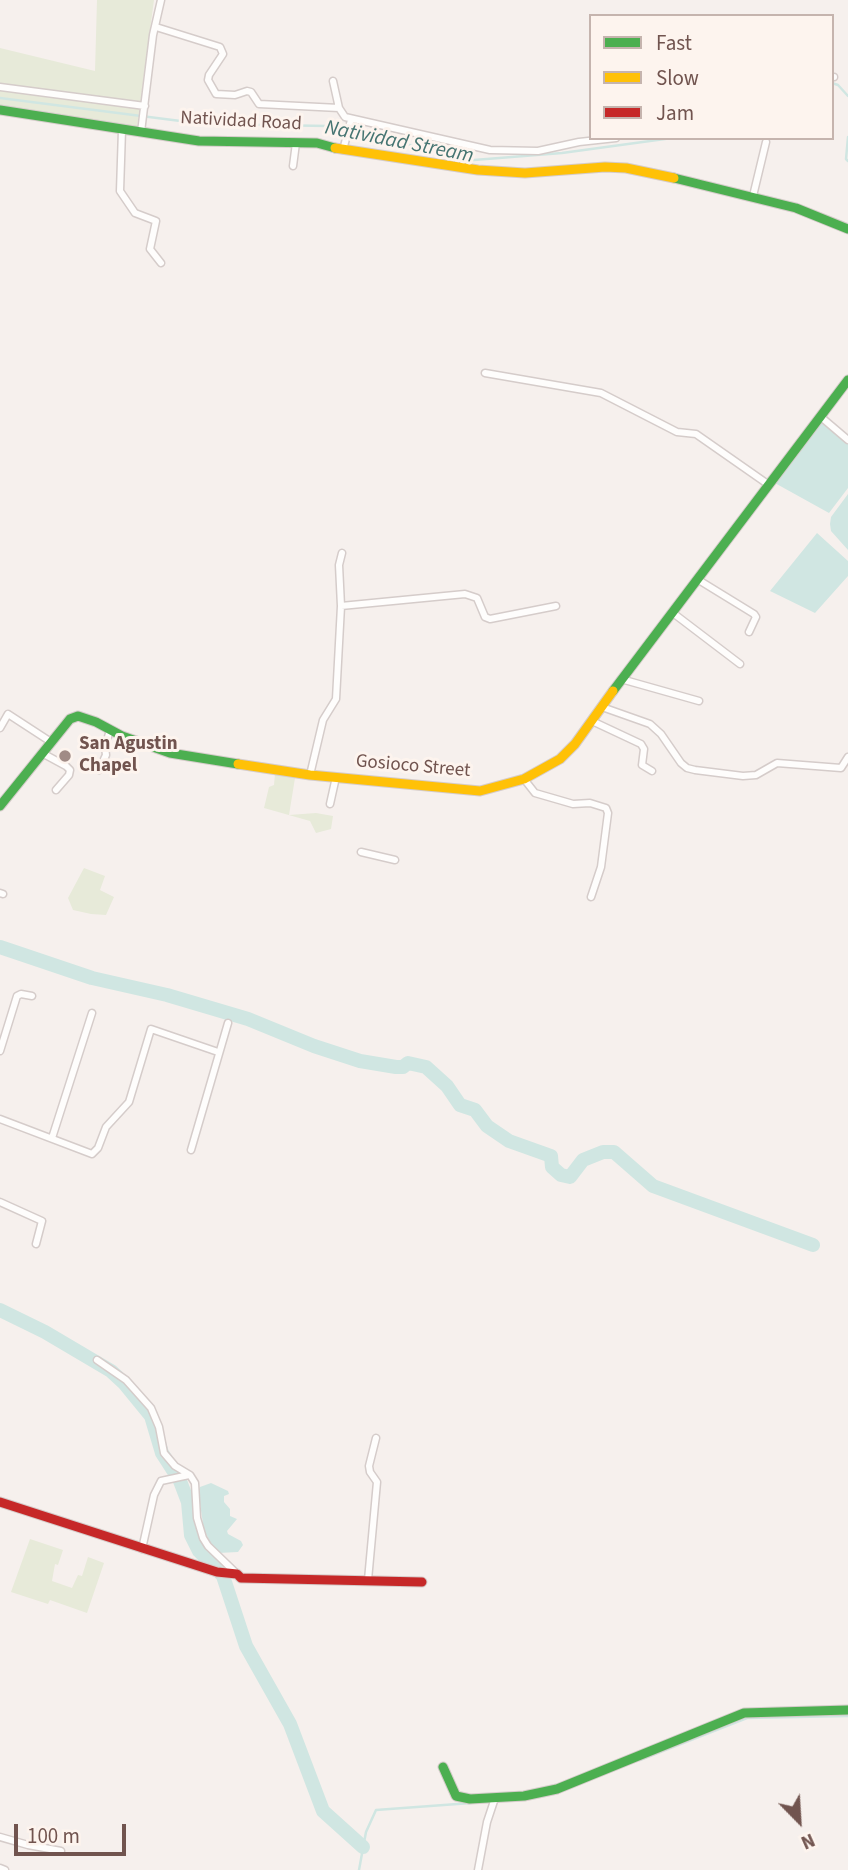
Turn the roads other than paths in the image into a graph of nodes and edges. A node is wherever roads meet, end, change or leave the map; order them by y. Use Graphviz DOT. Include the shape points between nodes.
graph roads {
  1 [pos="161,0"];
  2 [pos="156,27"];
  3 [pos="333,81"];
  4 [pos="0,87"];
  5 [pos="145,108"];
  6 [pos="339,108"];
  7 [pos="0,110"];
  8 [pos="350,123"];
  9 [pos="142,129"];
  10 [pos="122,130"];
  11 [pos="598,140"];
  12 [pos="766,142"];
  13 [pos="296,143"];
  14 [pos="342,150"];
  15 [pos="293,166"];
  16 [pos="753,196"];
  17 [pos="848,229"];
  18 [pos="160,263"];
  19 [pos="485,373"];
  20 [pos="848,380"];
  21 [pos="821,417"];
  22 [pos="848,440"];
  23 [pos="769,485"];
  24 [pos="342,553"];
  25 [pos="697,579"];
  26 [pos="341,606"];
  27 [pos="556,606"];
  28 [pos="673,613"];
  29 [pos="749,632"];
  30 [pos="740,664"];
  31 [pos="621,679"];
  32 [pos="699,701"];
  33 [pos="602,707"];
  34 [pos="0,711"];
  35 [pos="8,714"];
  36 [pos="592,721"];
  37 [pos="0,728"];
  38 [pos="110,730"];
  39 [pos="51,742"];
  40 [pos="42,753"];
  41 [pos="848,757"];
  42 [pos="99,770"];
  43 [pos="652,771"];
  44 [pos="310,775"];
  45 [pos="336,777"];
  46 [pos="524,779"];
  47 [pos="56,790"];
  48 [pos="330,804"];
  49 [pos="0,806"];
  50 [pos="361,852"];
  51 [pos="395,860"];
  52 [pos="591,897"];
  53 [pos="32,996"];
  54 [pos="92,1013"];
  55 [pos="228,1023"];
  56 [pos="0,1051"];
  57 [pos="218,1052"];
  58 [pos="0,1119"];
  59 [pos="52,1138"];
  60 [pos="191,1150"];
  61 [pos="0,1202"];
  62 [pos="36,1244"];
  63 [pos="97,1360"];
  64 [pos="376,1438"];
  65 [pos="190,1475"];
  66 [pos="0,1502"];
  67 [pos="142,1549"];
  68 [pos="234,1574"];
  69 [pos="368,1580"];
  70 [pos="422,1583"];
  71 [pos="848,1710"];
  72 [pos="443,1767"];
  73 [pos="495,1798"];
  74 [pos="0,1837"];
  75 [pos="61,1851"];
  76 [pos="0,1868"];
  77 [pos="5,1870"];
  78 [pos="478,1870"];
  1 -- 2 [label="street"];
  2 -- 5 [label="street"];
  2 -- 6 [label="street" via="220,47 223,54 208,80 216,94 247,91 259,104"];
  3 -- 6 [label="street"];
  4 -- 5 [label="street"];
  5 -- 9 [label="street"];
  6 -- 8 [label="street"];
  7 -- 10 [label="street, Natividad Road"];
  8 -- 11 [label="street" via="491,150 538,151"];
  8 -- 14 [label="street"];
  9 -- 10 [label="street, Natividad Road"];
  9 -- 13 [label="street, Natividad Road" via="199,141"];
  10 -- 18 [label="street" via="121,191 135,213 156,221 150,249"];
  12 -- 16 [label="street"];
  13 -- 14 [label="street, Natividad Road"];
  13 -- 15 [label="street"];
  14 -- 16 [label="street, Natividad Road" via="525,173 617,167"];
  16 -- 17 [label="street, Natividad Road"];
  19 -- 23 [label="street" via="601,393 677,432 696,434"];
  20 -- 21 [label="street, Gosioco Street"];
  21 -- 22 [label="street"];
  21 -- 23 [label="street, Gosioco Street"];
  23 -- 25 [label="street, Gosioco Street"];
  24 -- 26 [label="street"];
  25 -- 28 [label="street, Gosioco Street"];
  25 -- 29 [label="street" via="754,614"];
  26 -- 27 [label="street" via="465,594 477,598 485,617 491,619"];
  26 -- 44 [label="street" via="336,699 323,720"];
  28 -- 30 [label="street"];
  28 -- 31 [label="street, Gosioco Street"];
  31 -- 32 [label="street"];
  31 -- 33 [label="street, Gosioco Street"];
  33 -- 36 [label="street, Gosioco Street"];
  33 -- 41 [label="street" via="650,724 681,763 695,770 743,776 756,775 777,763 841,768"];
  34 -- 35 [label="street"];
  35 -- 37 [label="street"];
  35 -- 39 [label="street"];
  36 -- 43 [label="street" via="642,745 642,765"];
  36 -- 46 [label="street, Gosioco Street" via="560,759"];
  38 -- 39 [label="street, Gosioco Street" via="74,716"];
  38 -- 42 [label="street"];
  38 -- 44 [label="street, Gosioco Street" via="170,753"];
  39 -- 40 [label="street, Gosioco Street"];
  40 -- 47 [label="street" via="70,770"];
  40 -- 49 [label="street, Gosioco Street"];
  44 -- 45 [label="street, Gosioco Street"];
  45 -- 46 [label="street, Gosioco Street" via="468,791"];
  45 -- 48 [label="street"];
  46 -- 52 [label="street" via="535,793 607,808 601,867"];
  50 -- 51 [label="street"];
  53 -- 56 [label="street" via="17,996"];
  54 -- 59 [label="street"];
  55 -- 57 [label="street"];
  57 -- 59 [label="street" via="151,1029 134,1091 106,1127 98,1148 92,1154"];
  57 -- 60 [label="street"];
  58 -- 59 [label="street"];
  61 -- 62 [label="street" via="42,1221"];
  63 -- 65 [label="street" via="145,1400 159,1427 164,1453"];
  64 -- 69 [label="street" via="369,1465 377,1482"];
  65 -- 67 [label="street" via="161,1481"];
  65 -- 68 [label="street" via="203,1538"];
  66 -- 67 [label="street"];
  67 -- 68 [label="street"];
  68 -- 69 [label="street" via="241,1578"];
  69 -- 70 [label="street"];
  71 -- 73 [label="street" via="748,1712 557,1789"];
  72 -- 73 [label="street" via="456,1796"];
  73 -- 78 [label="street"];
  74 -- 75 [label="street"];
  76 -- 77 [label="street"];
}
